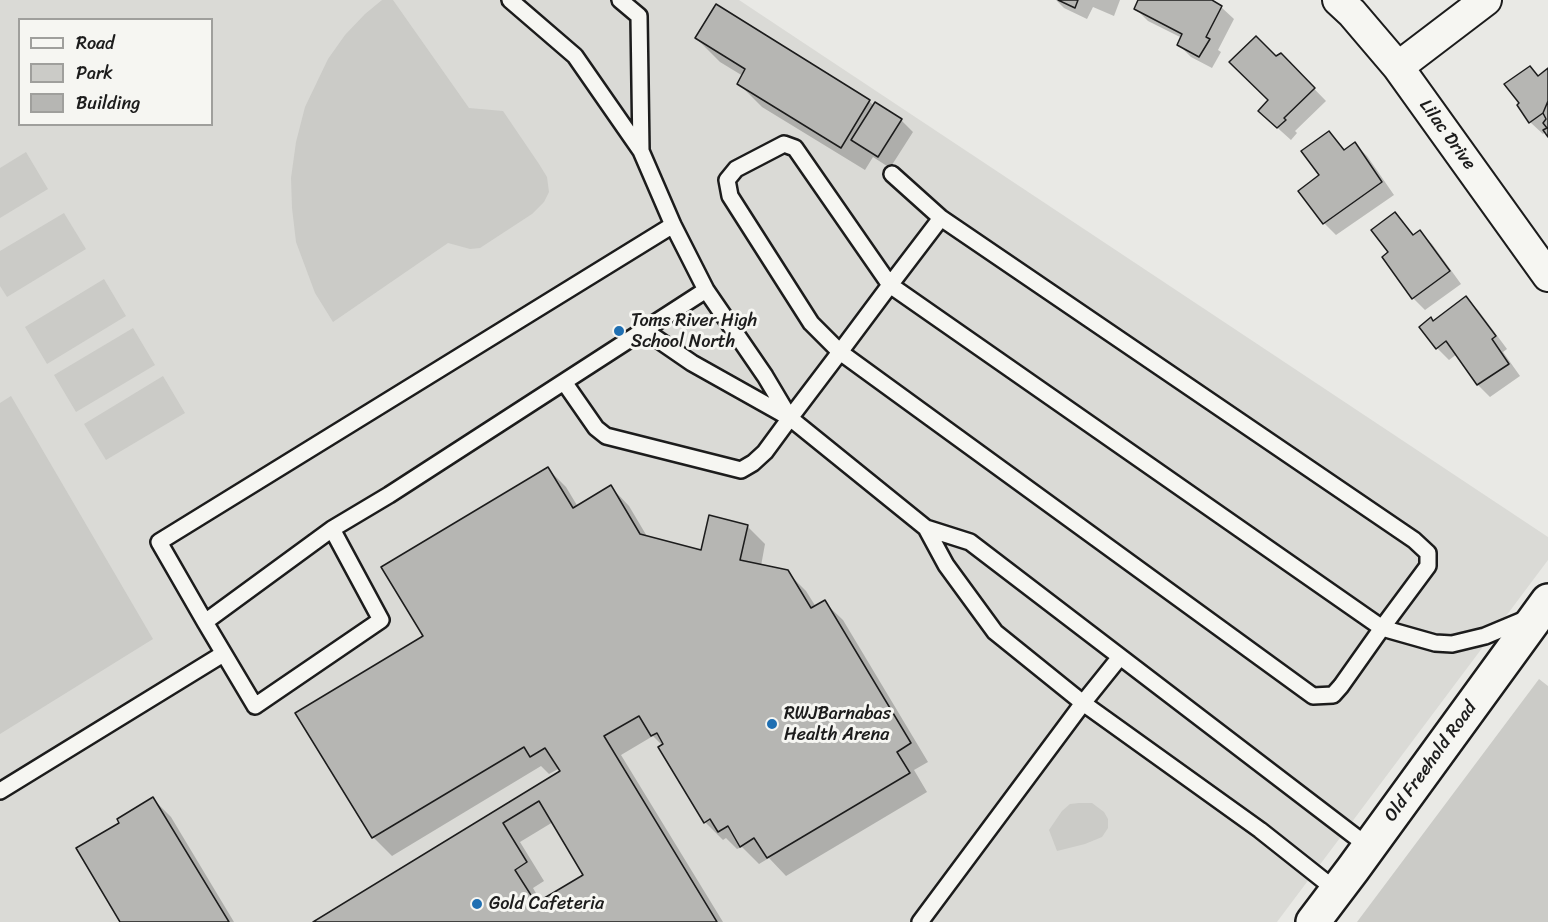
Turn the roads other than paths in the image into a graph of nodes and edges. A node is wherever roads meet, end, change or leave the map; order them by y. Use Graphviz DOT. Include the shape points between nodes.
graph roads {
  1 [pos="510,0"];
  2 [pos="620,0"];
  3 [pos="1338,0"];
  4 [pos="1486,0"];
  5 [pos="1398,67"];
  6 [pos="641,151"];
  7 [pos="892,174"];
  8 [pos="940,218"];
  9 [pos="673,225"];
  10 [pos="1548,276"];
  11 [pos="890,285"];
  12 [pos="706,290"];
  13 [pos="644,330"];
  14 [pos="840,352"];
  15 [pos="564,382"];
  16 [pos="790,418"];
  17 [pos="926,528"];
  18 [pos="332,529"];
  19 [pos="1542,608"];
  20 [pos="205,622"];
  21 [pos="1382,628"];
  22 [pos="224,654"];
  23 [pos="1120,657"];
  24 [pos="1083,703"];
  25 [pos="0,791"];
  26 [pos="1369,847"];
  27 [pos="1337,891"];
  28 [pos="920,922"];
  29 [pos="1313,922"];
  1 -- 6 [label="lane" via="575,57"];
  2 -- 6 [label="lane" via="639,16"];
  3 -- 5 [label="street, Lilac Drive"];
  4 -- 5 [label="street"];
  5 -- 10 [label="street, Lilac Drive"];
  6 -- 9 [label="lane"];
  7 -- 8 [label="lane"];
  8 -- 11 [label="lane"];
  8 -- 21 [label="lane" via="1414,540 1428,553 1428,566"];
  9 -- 12 [label="lane"];
  9 -- 20 [label="lane" via="159,542"];
  11 -- 14 [label="lane"];
  11 -- 14 [label="lane" via="795,148 784,144 736,169 727,180 730,196 811,323"];
  11 -- 21 [label="lane"];
  12 -- 13 [label="lane"];
  12 -- 16 [label="lane"];
  13 -- 15 [label="lane"];
  13 -- 16 [label="lane" via="692,363"];
  14 -- 16 [label="lane"];
  14 -- 21 [label="lane" via="1313,696 1333,695"];
  15 -- 16 [label="lane" via="606,436 741,470 765,452"];
  15 -- 18 [label="lane"];
  16 -- 17 [label="lane"];
  17 -- 23 [label="lane" via="970,542"];
  17 -- 24 [label="lane" via="946,565 995,632"];
  18 -- 20 [label="lane"];
  18 -- 22 [label="lane" via="381,620 255,706"];
  19 -- 21 [label="lane" via="1485,636 1452,644 1435,644"];
  19 -- 26 [label="main road, Old Freehold Road"];
  20 -- 22 [label="lane"];
  22 -- 25 [label="lane"];
  23 -- 24 [label="lane"];
  23 -- 26 [label="lane"];
  24 -- 27 [label="lane" via="1260,830"];
  24 -- 28 [label="lane"];
  26 -- 27 [label="main road, Old Freehold Road"];
  27 -- 29 [label="main road, Old Freehold Road"];
}
